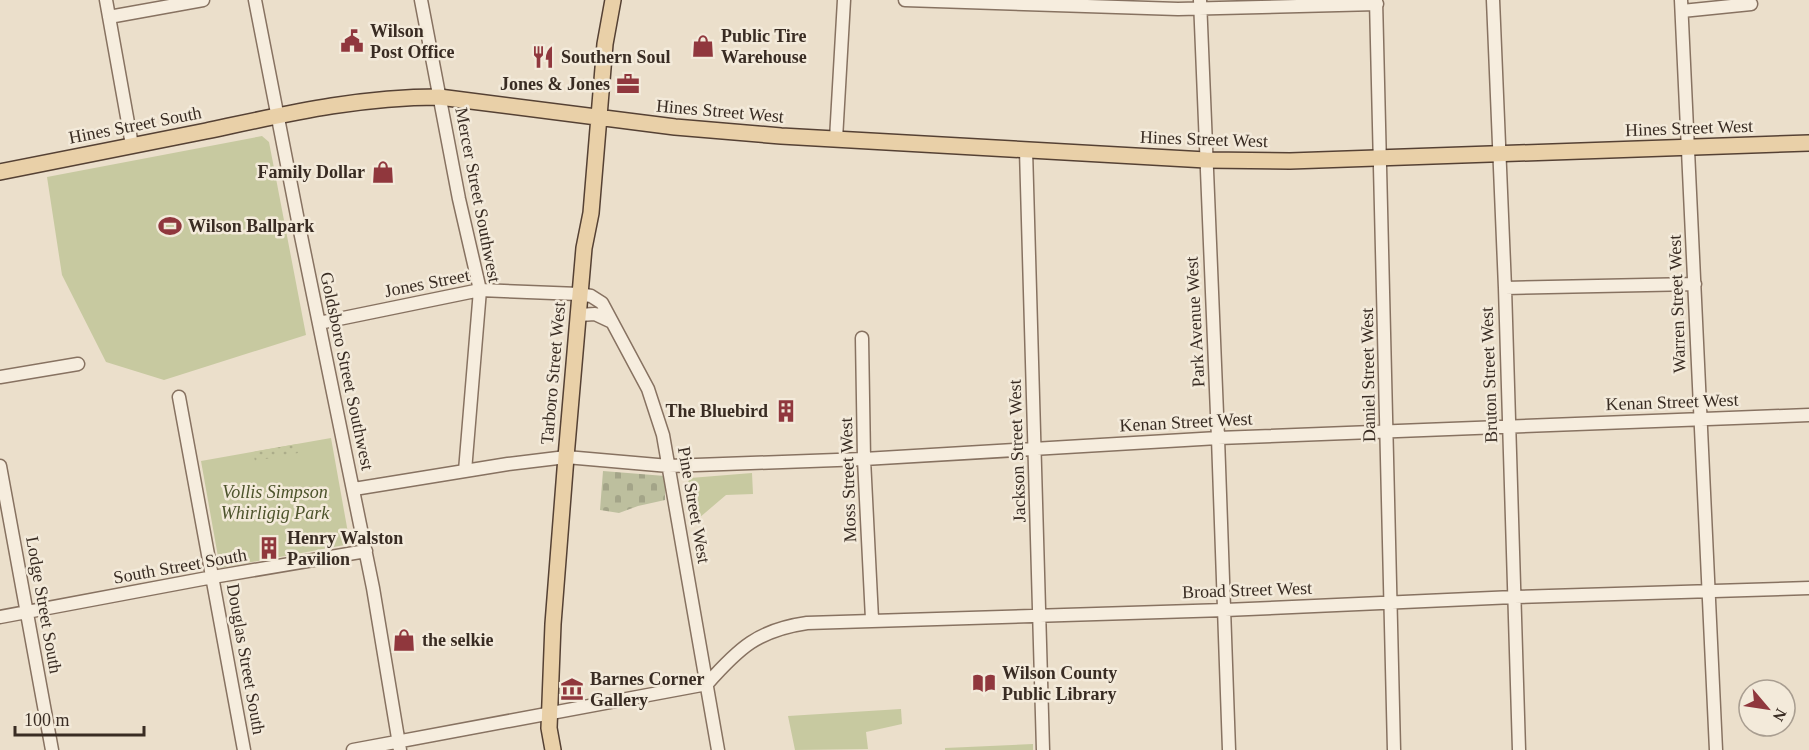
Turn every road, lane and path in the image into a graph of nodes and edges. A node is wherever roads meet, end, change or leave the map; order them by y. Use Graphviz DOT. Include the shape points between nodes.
graph roads {
  1 [pos="106,0"];
  2 [pos="203,0"];
  3 [pos="255,0"];
  4 [pos="421,0"];
  5 [pos="613,0"];
  6 [pos="844,0"];
  7 [pos="905,0"];
  8 [pos="1493,0"];
  9 [pos="1377,2"];
  10 [pos="1201,4"];
  11 [pos="1751,4"];
  12 [pos="1682,6"];
  13 [pos="109,17"];
  14 [pos="440,97"];
  15 [pos="277,115"];
  16 [pos="599,118"];
  17 [pos="836,139"];
  18 [pos="1809,143"];
  19 [pos="132,145"];
  20 [pos="1688,147"];
  21 [pos="1026,150"];
  22 [pos="1499,154"];
  23 [pos="1381,158"];
  24 [pos="1206,160"];
  25 [pos="0,172"];
  26 [pos="1695,284"];
  27 [pos="1505,288"];
  28 [pos="480,290"];
  29 [pos="579,294"];
  30 [pos="579,315"];
  31 [pos="319,323"];
  32 [pos="613,323"];
  33 [pos="862,338"];
  34 [pos="78,364"];
  35 [pos="0,377"];
  36 [pos="179,398"];
  37 [pos="1809,415"];
  38 [pos="1700,419"];
  39 [pos="1509,427"];
  40 [pos="1387,432"];
  41 [pos="1218,438"];
  42 [pos="1035,449"];
  43 [pos="566,457"];
  44 [pos="864,459"];
  45 [pos="0,466"];
  46 [pos="669,466"];
  47 [pos="465,471"];
  48 [pos="2,483"];
  49 [pos="354,489"];
  50 [pos="366,551"];
  51 [pos="213,577"];
  52 [pos="1809,588"];
  53 [pos="1709,592"];
  54 [pos="1514,597"];
  55 [pos="1390,603"];
  56 [pos="1225,610"];
  57 [pos="27,612"];
  58 [pos="1040,614"];
  59 [pos="0,617"];
  60 [pos="872,619"];
  61 [pos="707,684"];
  62 [pos="549,714"];
  63 [pos="399,746"];
  64 [pos="52,750"];
  65 [pos="244,750"];
  66 [pos="352,750"];
  67 [pos="553,750"];
  68 [pos="718,750"];
  69 [pos="1043,750"];
  70 [pos="1228,750"];
  71 [pos="1394,750"];
  72 [pos="1519,750"];
  73 [pos="1716,750"];
  1 -- 13 [label="street"];
  2 -- 13 [label="street"];
  3 -- 15 [label="street, Goldsboro Street Southwest"];
  4 -- 14 [label="street, Mercer Street Southwest"];
  5 -- 16 [label="main road, Tarboro Street West"];
  6 -- 17 [label="street"];
  7 -- 10 [label="street" via="1179,9"];
  8 -- 22 [label="street, Bruton Street West"];
  9 -- 10 [label="street"];
  9 -- 23 [label="street, Daniel Street West"];
  10 -- 24 [label="street, Park Avenue West"];
  11 -- 12 [label="street"];
  12 -- 20 [label="street, Warren Street West"];
  13 -- 19 [label="street"];
  14 -- 15 [label="main road, Hines Street South" via="370,100"];
  14 -- 16 [label="main road, Hines Street West"];
  14 -- 28 [label="street, Mercer Street Southwest"];
  15 -- 19 [label="main road, Hines Street South"];
  15 -- 31 [label="street, Goldsboro Street Southwest"];
  16 -- 17 [label="main road, Hines Street West" via="675,128"];
  16 -- 29 [label="main road, Tarboro Street West"];
  17 -- 21 [label="main road, Hines Street West"];
  18 -- 20 [label="main road, Hines Street West"];
  19 -- 25 [label="main road, Hines Street South"];
  20 -- 22 [label="main road, Hines Street West"];
  20 -- 26 [label="street, Warren Street West"];
  21 -- 24 [label="main road, Hines Street West"];
  21 -- 42 [label="street, Jackson Street West"];
  22 -- 23 [label="main road, Hines Street West"];
  22 -- 27 [label="street, Bruton Street West"];
  23 -- 24 [label="main road, Hines Street West"];
  23 -- 40 [label="street, Daniel Street West"];
  24 -- 41 [label="street, Park Avenue West"];
  26 -- 27 [label="street"];
  26 -- 38 [label="street, Warren Street West"];
  27 -- 39 [label="street, Bruton Street West"];
  28 -- 29 [label="street, Jones Street"];
  28 -- 31 [label="street, Jones Street"];
  28 -- 47 [label="street, Mercer Street Southwest"];
  29 -- 30 [label="main road, Tarboro Street West"];
  29 -- 32 [label="street, Pine Street West" via="602,303"];
  30 -- 32 [label="street" via="595,314"];
  30 -- 43 [label="main road, Tarboro Street West"];
  31 -- 49 [label="street, Goldsboro Street Southwest"];
  32 -- 46 [label="street, Pine Street West" via="648,389"];
  33 -- 44 [label="street, Moss Street West"];
  34 -- 35 [label="street"];
  36 -- 51 [label="street, Douglas Street South"];
  37 -- 38 [label="street, Kenan Street West"];
  38 -- 39 [label="street, Kenan Street West"];
  38 -- 53 [label="street, Warren Street West"];
  39 -- 40 [label="street, Kenan Street West"];
  39 -- 54 [label="street, Bruton Street West"];
  40 -- 41 [label="street, Kenan Street West"];
  40 -- 55 [label="street, Daniel Street West"];
  41 -- 42 [label="street, Kenan Street West"];
  41 -- 56 [label="street, Park Avenue West"];
  42 -- 44 [label="street, Kenan Street West"];
  42 -- 58 [label="street, Jackson Street West"];
  43 -- 46 [label="street, Kenan Street West"];
  43 -- 47 [label="street, Kenan Street West"];
  43 -- 62 [label="main road, Tarboro Street West"];
  44 -- 46 [label="street, Kenan Street West"];
  44 -- 60 [label="street, Moss Street West"];
  45 -- 48 [label="street, Lodge Street South"];
  46 -- 61 [label="street, Pine Street West"];
  47 -- 49 [label="street, Kenan Street West"];
  48 -- 57 [label="street, Lodge Street South"];
  49 -- 50 [label="street, Goldsboro Street Southwest"];
  50 -- 51 [label="street, South Street South"];
  50 -- 63 [label="street, Goldsboro Street Southwest"];
  51 -- 57 [label="street, South Street South"];
  51 -- 65 [label="street, Douglas Street South"];
  52 -- 53 [label="street, Broad Street West"];
  53 -- 54 [label="street, Broad Street West"];
  53 -- 73 [label="street, Warren Street West"];
  54 -- 55 [label="street, Broad Street West"];
  54 -- 72 [label="street, Bruton Street West"];
  55 -- 56 [label="street, Broad Street West"];
  55 -- 71 [label="street, Daniel Street West"];
  56 -- 58 [label="street, Broad Street West"];
  56 -- 70 [label="street, Park Avenue West"];
  57 -- 59 [label="street, South Street South"];
  57 -- 64 [label="street, Lodge Street South"];
  58 -- 60 [label="street, Broad Street West"];
  58 -- 69 [label="street, Jackson Street West"];
  60 -- 61 [label="street, Broad Street West" via="777,629 741,648"];
  61 -- 62 [label="street"];
  61 -- 68 [label="street, Pine Street West"];
  62 -- 63 [label="street"];
  62 -- 67 [label="main road, Tarboro Street West"];
  63 -- 66 [label="street"];
}
